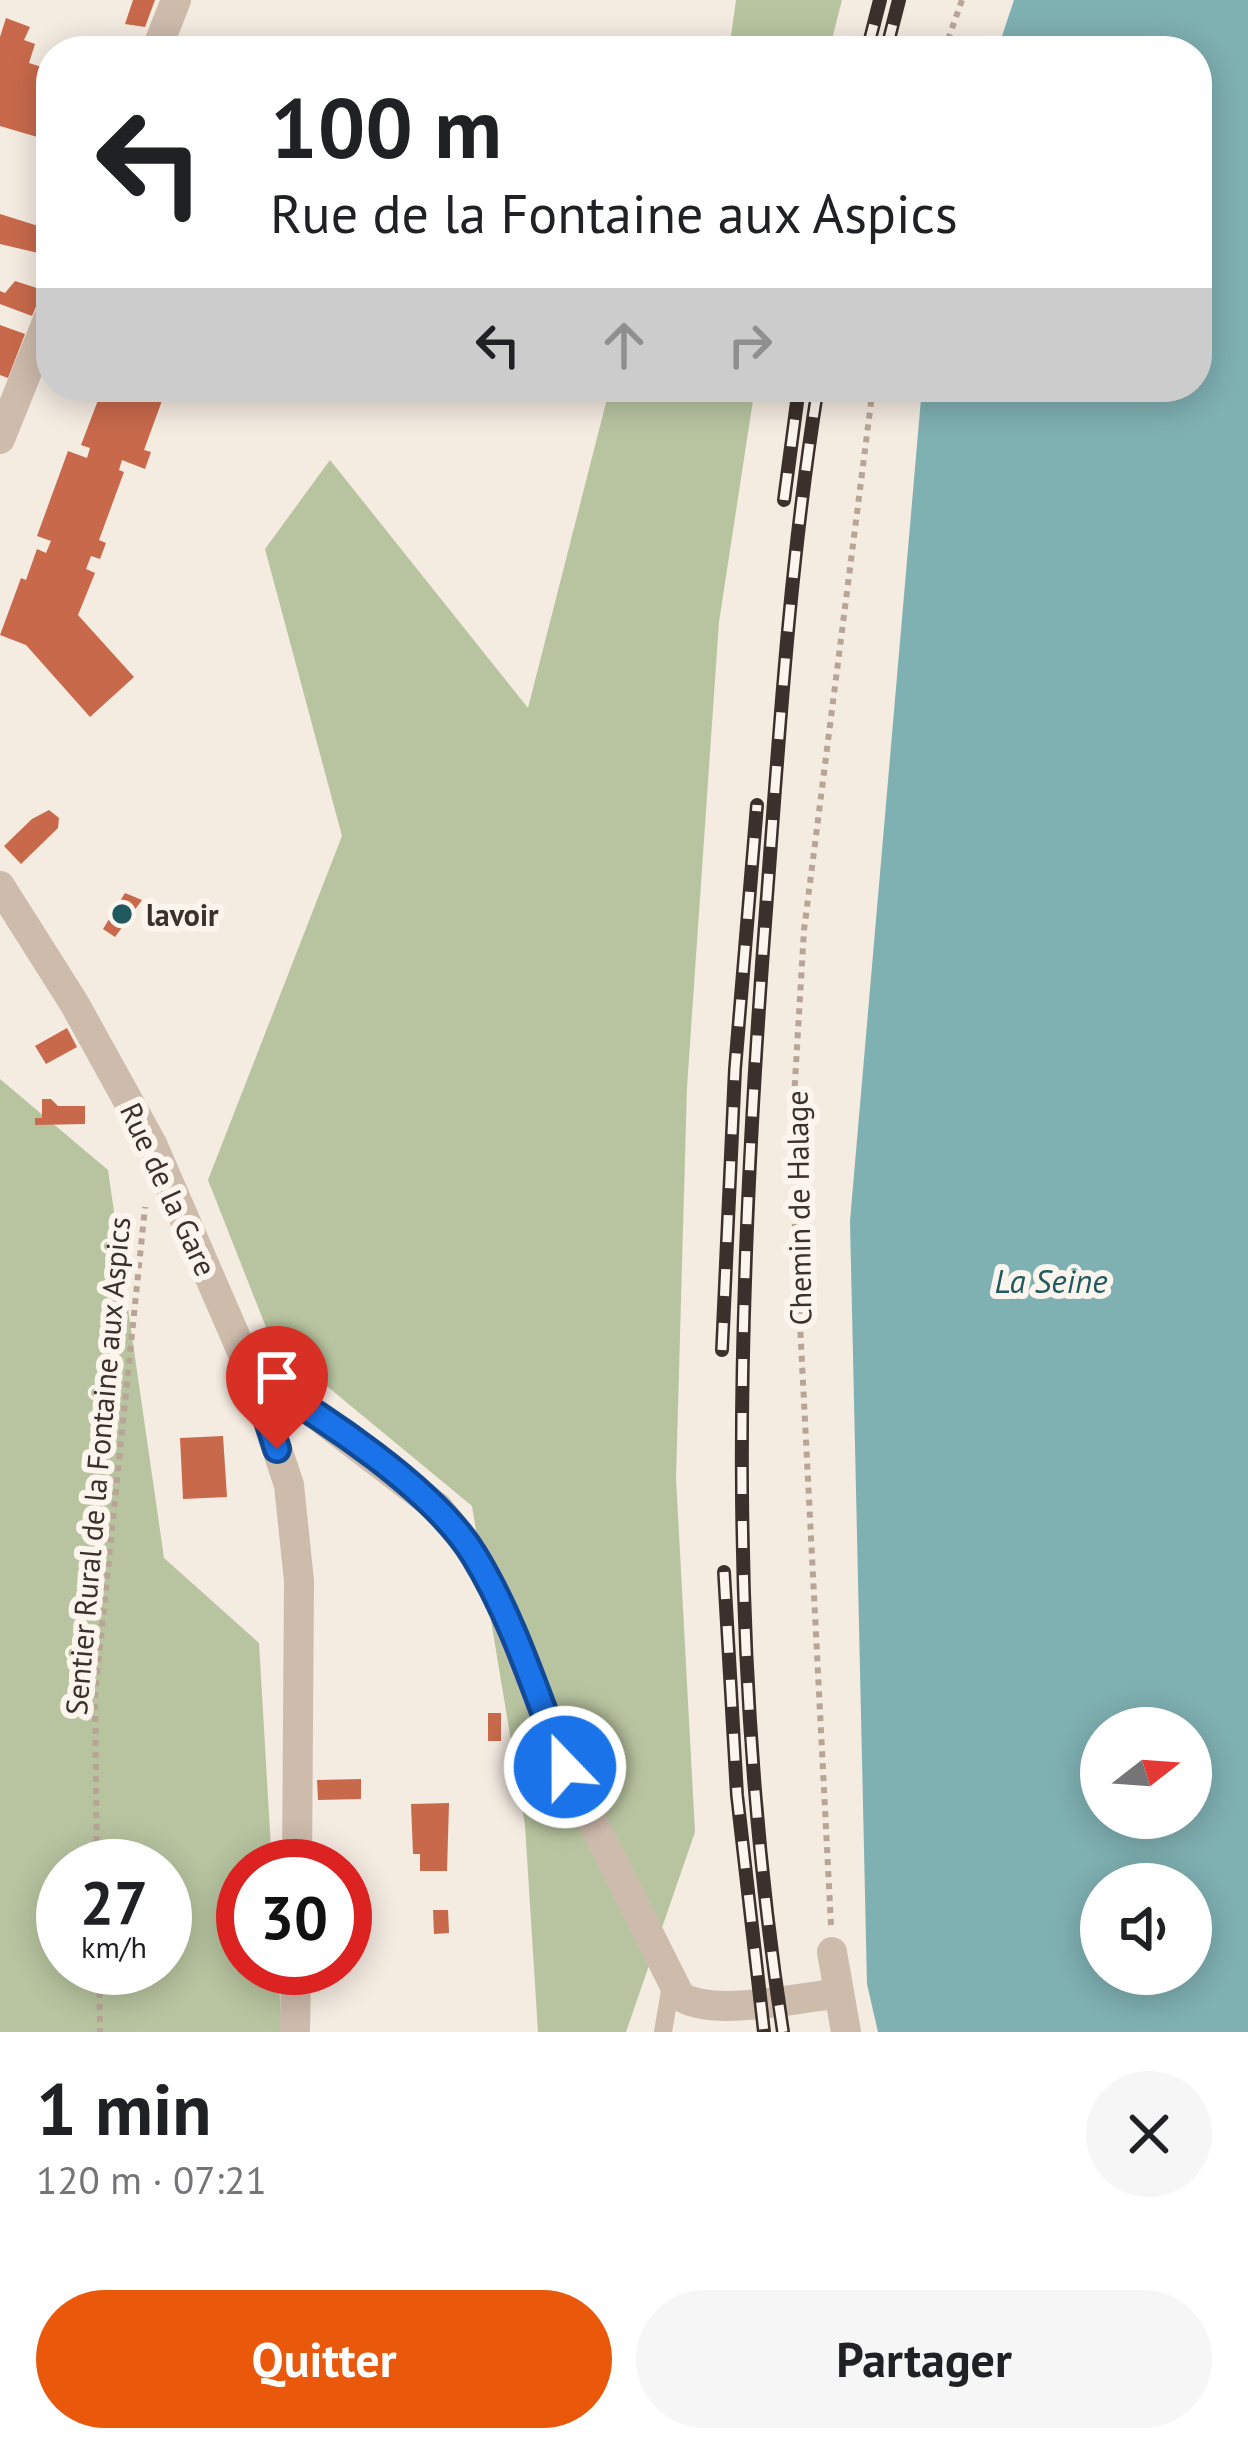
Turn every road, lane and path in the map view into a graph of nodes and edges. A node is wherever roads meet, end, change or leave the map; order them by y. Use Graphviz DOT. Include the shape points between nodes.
graph roads {
  1 [pos="176,0"];
  2 [pos="962,0"];
  3 [pos="162,36"];
  4 [pos="949,36"];
  5 [pos="36,349"];
  6 [pos="871,402"];
  7 [pos="0,439"];
  8 [pos="0,886"];
  9 [pos="152,1144"];
  10 [pos="254,1376"];
  11 [pos="98,1839"];
  12 [pos="297,1839"];
  13 [pos="832,1952"];
  14 [pos="671,1985"];
  15 [pos="837,1994"];
  16 [pos="99,1995"];
  17 [pos="296,1995"];
  18 [pos="100,2032"];
  19 [pos="295,2032"];
  20 [pos="663,2032"];
  21 [pos="846,2032"];
  1 -- 3 [label="street"];
  2 -- 4 [label="path"];
  5 -- 7 [label="street"];
  6 -- 13 [label="path, Chemin de Halage" via="804,930 791,1149"];
  8 -- 9 [label="street, Rue de la Gare"];
  9 -- 10 [label="street, Rue de la Gare"];
  9 -- 11 [label="path, Sentier Rural de la Fontaine aux Aspics" via="95,1695"];
  10 -- 12 [label="street, Rue de la Gare" via="298,1542"];
  10 -- 14 [label="street" via="438,1508 472,1552"];
  13 -- 15 [label="street"];
  14 -- 15 [label="street" via="704,2005"];
  14 -- 20 [label="lane"];
  15 -- 21 [label="street"];
  16 -- 18 [label="path"];
  17 -- 19 [label="street"];
}
